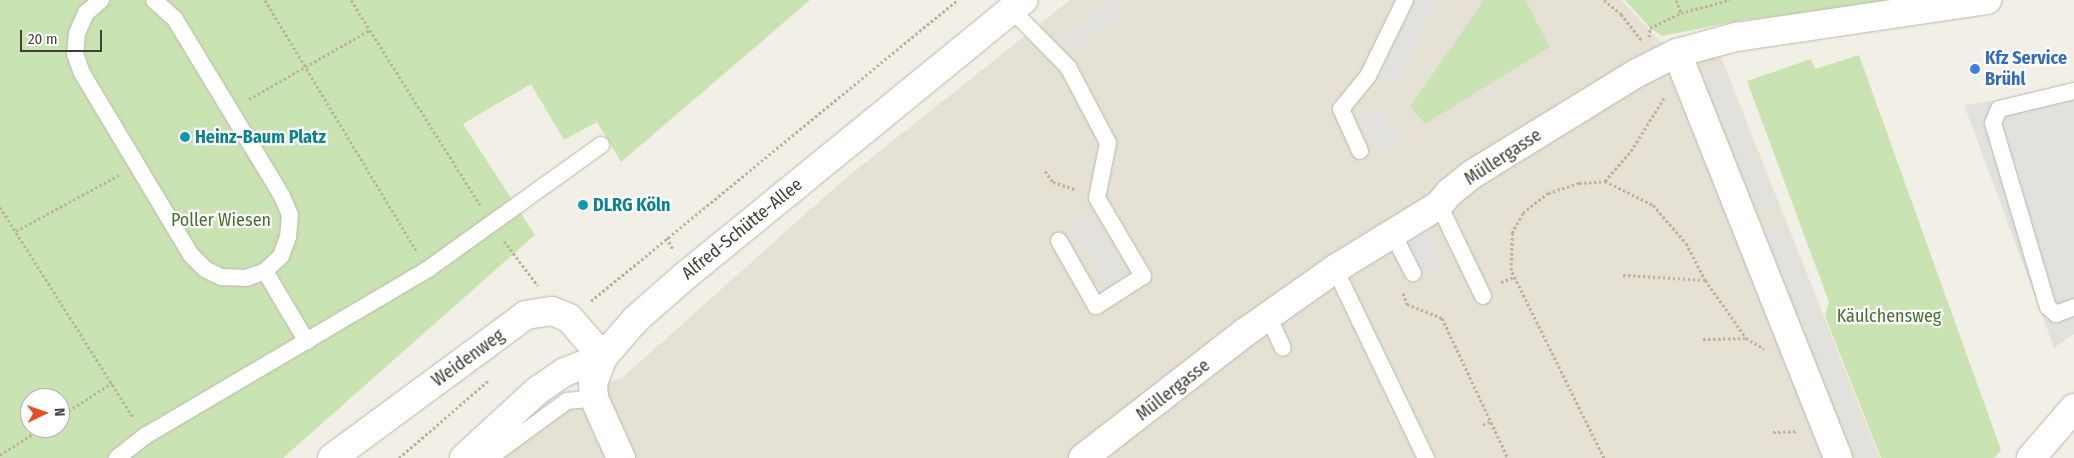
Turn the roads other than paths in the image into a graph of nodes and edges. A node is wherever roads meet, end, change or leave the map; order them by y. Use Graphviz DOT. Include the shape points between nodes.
graph roads {
  1 [pos="101,0"];
  2 [pos="154,0"];
  3 [pos="1405,0"];
  4 [pos="1986,0"];
  5 [pos="1018,5"];
  6 [pos="1677,53"];
  7 [pos="2074,90"];
  8 [pos="601,145"];
  9 [pos="1360,151"];
  10 [pos="1439,205"];
  11 [pos="1392,234"];
  12 [pos="1058,241"];
  13 [pos="1335,269"];
  14 [pos="265,271"];
  15 [pos="1413,272"];
  16 [pos="1483,296"];
  17 [pos="2074,307"];
  18 [pos="1268,316"];
  19 [pos="307,342"];
  20 [pos="1283,348"];
  21 [pos="604,357"];
  22 [pos="594,398"];
  23 [pos="2074,408"];
  24 [pos="117,458"];
  25 [pos="332,458"];
  26 [pos="464,458"];
  27 [pos="489,458"];
  28 [pos="621,458"];
  29 [pos="1083,458"];
  30 [pos="1426,458"];
  31 [pos="1838,458"];
  32 [pos="2031,458"];
  1 -- 14 [label="lane" via="86,13 77,32 75,54 82,73 191,255 205,269 221,277 246,278"];
  2 -- 14 [label="lane" via="175,19 282,196 290,215 288,237 281,256"];
  3 -- 9 [label="lane" via="1368,76 1341,109"];
  4 -- 6 [label="street, Müllergasse" via="1736,37"];
  5 -- 12 [label="lane" via="1068,67 1108,144 1097,198 1143,276 1096,306"];
  5 -- 21 [label="street, Alfred-Schütte-Allee" via="685,276 636,319"];
  6 -- 10 [label="street, Müllergasse" via="1637,73 1471,175 1449,192"];
  6 -- 31 [label="street"];
  7 -- 17 [label="lane" via="1999,109 1993,123 2048,307 2056,314"];
  8 -- 19 [label="lane" via="428,269"];
  10 -- 11 [label="street, Müllergasse"];
  10 -- 16 [label="lane"];
  11 -- 13 [label="street, Müllergasse"];
  11 -- 15 [label="lane"];
  13 -- 18 [label="street, Müllergasse"];
  13 -- 30 [label="lane"];
  14 -- 19 [label="lane"];
  18 -- 20 [label="lane"];
  18 -- 29 [label="street, Müllergasse"];
  19 -- 24 [label="lane" via="145,436"];
  21 -- 22 [label="street" via="593,383"];
  21 -- 25 [label="street, Weidenweg" via="570,318 541,311 526,316"];
  21 -- 26 [label="street, Alfred-Schütte-Allee" via="565,372 538,390"];
  22 -- 27 [label="lane" via="567,401"];
  22 -- 28 [label="street"];
  23 -- 32 [label="street"];
}
